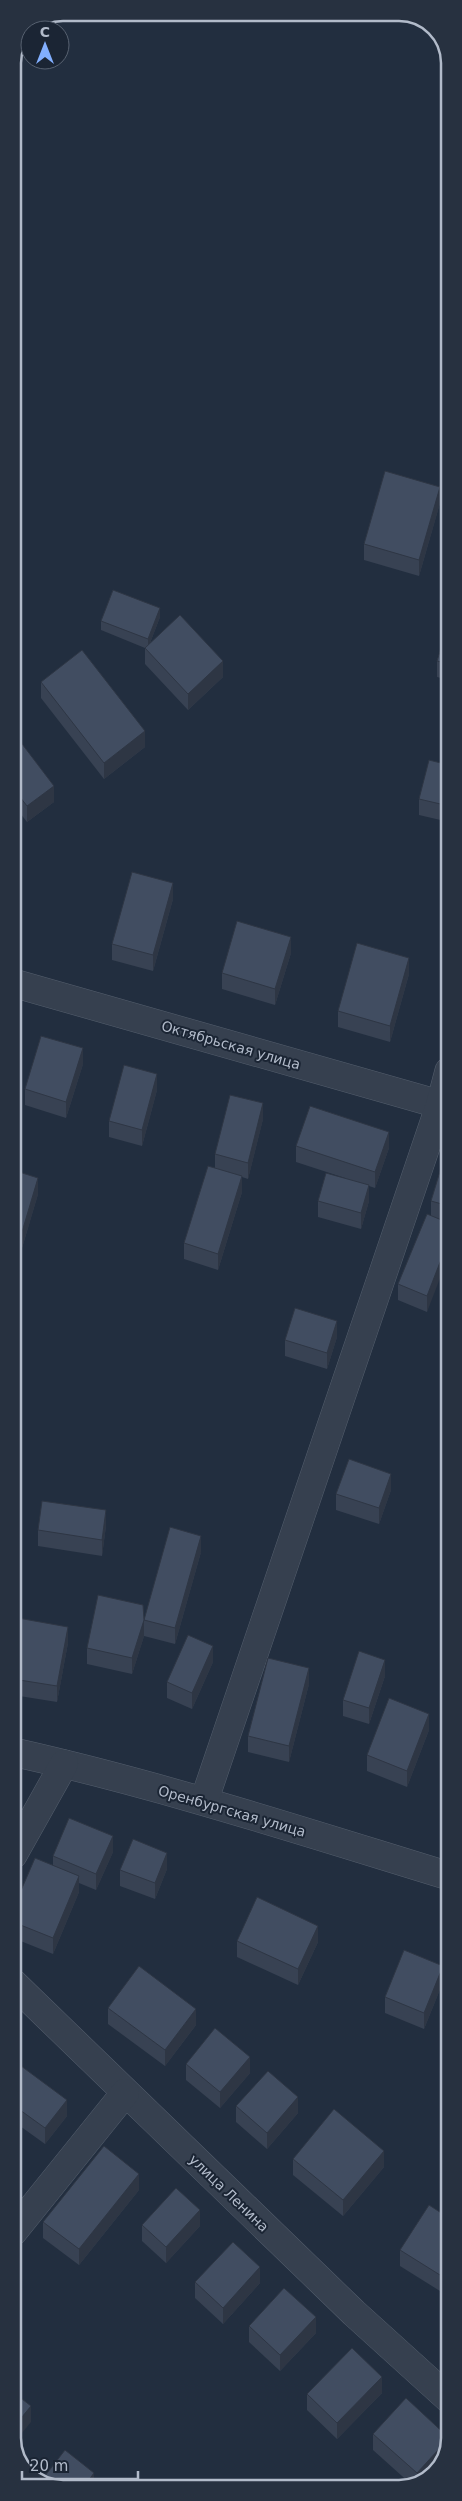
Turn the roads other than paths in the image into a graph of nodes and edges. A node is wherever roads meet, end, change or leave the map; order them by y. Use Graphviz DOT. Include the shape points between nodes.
graph roads {
  1 [pos="21,985"];
  2 [pos="440,1105"];
  3 [pos="440,1119"];
  4 [pos="22,1754"];
  5 [pos="64,1764"];
  6 [pos="204,1801"];
  7 [pos="22,1839"];
  8 [pos="441,1873"];
  9 [pos="22,1992"];
  10 [pos="126,2093"];
  11 [pos="22,2221"];
  12 [pos="441,2391"];
  1 -- 2 [label="street, Октябрьская улица"];
  3 -- 6 [label="street"];
  4 -- 5 [label="street, Оренбургская улица"];
  5 -- 6 [label="street, Оренбургская улица"];
  5 -- 7 [label="street"];
  6 -- 8 [label="street, Оренбургская улица"];
  9 -- 10 [label="street, улица Ленина"];
  10 -- 11 [label="street"];
  10 -- 12 [label="street, улица Ленина"];
}
